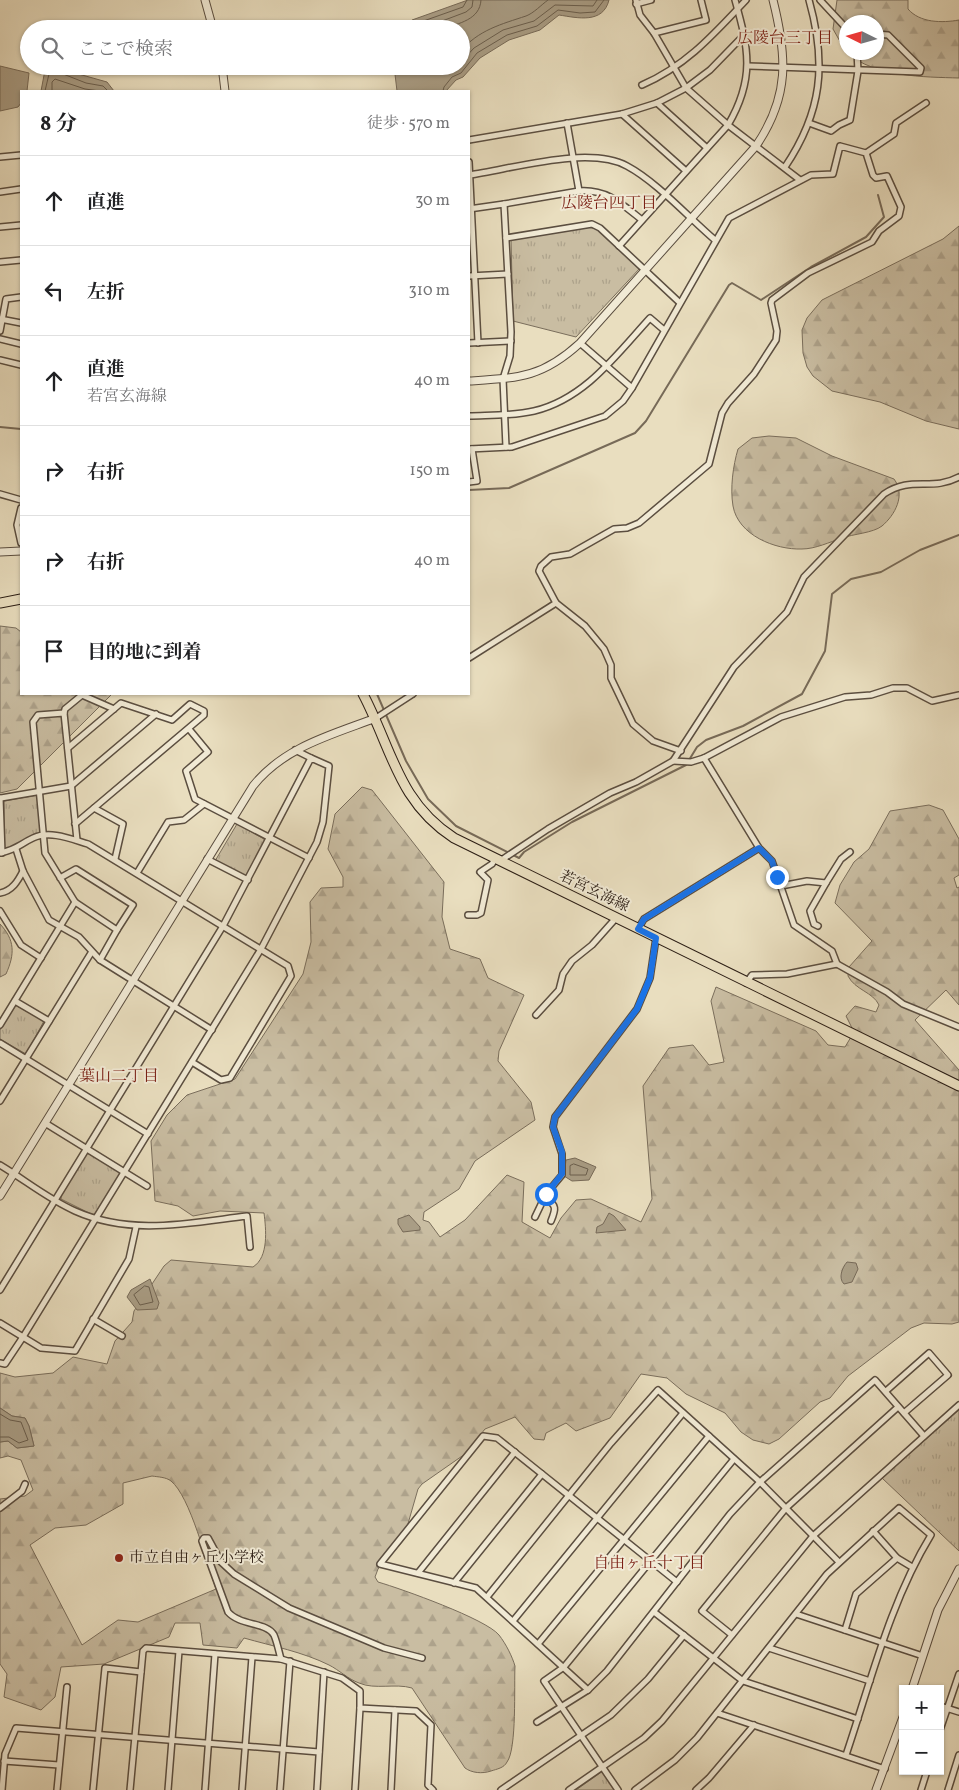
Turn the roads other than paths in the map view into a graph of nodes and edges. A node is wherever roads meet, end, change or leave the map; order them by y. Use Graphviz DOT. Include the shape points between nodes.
graph roads {
  1 [pos="205,0"];
  2 [pos="651,0"];
  3 [pos="701,0"];
  4 [pos="735,0"];
  5 [pos="746,0"];
  6 [pos="809,0"];
  7 [pos="820,0"];
  8 [pos="775,1"];
  9 [pos="636,2"];
  10 [pos="738,8"];
  11 [pos="211,20"];
  12 [pos="839,20"];
  13 [pos="654,33"];
  14 [pos="744,35"];
  15 [pos="884,35"];
  16 [pos="857,60"];
  17 [pos="748,66"];
  18 [pos="784,68"];
  19 [pos="673,69"];
  20 [pos="820,69"];
  21 [pos="858,70"];
  22 [pos="223,75"];
  23 [pos="642,85"];
  24 [pos="686,88"];
  25 [pos="225,90"];
  26 [pos="657,103"];
  27 [pos="926,103"];
  28 [pos="622,114"];
  29 [pos="567,123"];
  30 [pos="809,123"];
  31 [pos="728,124"];
  32 [pos="470,140"];
  33 [pos="756,146"];
  34 [pos="707,148"];
  35 [pos="866,153"];
  36 [pos="20,155"];
  37 [pos="0,157"];
  38 [pos="573,158"];
  39 [pos="785,168"];
  40 [pos="686,171"];
  41 [pos="470,175"];
  42 [pos="800,180"];
  43 [pos="20,189"];
  44 [pos="579,191"];
  45 [pos="0,192"];
  46 [pos="664,195"];
  47 [pos="504,204"];
  48 [pos="470,209"];
  49 [pos="691,219"];
  50 [pos="642,220"];
  51 [pos="20,225"];
  52 [pos="0,227"];
  53 [pos="506,238"];
  54 [pos="715,240"];
  55 [pos="471,242"];
  56 [pos="619,246"];
  57 [pos="20,260"];
  58 [pos="0,262"];
  59 [pos="645,271"];
  60 [pos="508,274"];
  61 [pos="472,276"];
  62 [pos="20,297"];
  63 [pos="679,302"];
  64 [pos="470,310"];
  65 [pos="476,310"];
  66 [pos="1,319"];
  67 [pos="20,323"];
  68 [pos="664,330"];
  69 [pos="0,331"];
  70 [pos="0,339"];
  71 [pos="511,341"];
  72 [pos="470,343"];
  73 [pos="478,343"];
  74 [pos="580,343"];
  75 [pos="20,344"];
  76 [pos="0,360"];
  77 [pos="20,365"];
  78 [pos="606,366"];
  79 [pos="503,379"];
  80 [pos="470,381"];
  81 [pos="632,388"];
  82 [pos="505,414"];
  83 [pos="470,416"];
  84 [pos="506,447"];
  85 [pos="470,449"];
  86 [pos="959,477"];
  87 [pos="470,482"];
  88 [pos="0,494"];
  89 [pos="20,500"];
  90 [pos="20,512"];
  91 [pos="20,538"];
  92 [pos="20,551"];
  93 [pos="0,552"];
  94 [pos="20,599"];
  95 [pos="556,602"];
  96 [pos="0,603"];
  97 [pos="470,657"];
  98 [pos="364,695"];
  99 [pos="411,695"];
  100 [pos="959,695"];
  101 [pos="114,708"];
  102 [pos="64,713"];
  103 [pos="156,714"];
  104 [pos="376,718"];
  105 [pos="189,729"];
  106 [pos="68,748"];
  107 [pos="294,750"];
  108 [pos="681,750"];
  109 [pos="311,758"];
  110 [pos="704,758"];
  111 [pos="673,761"];
  112 [pos="71,786"];
  113 [pos="40,792"];
  114 [pos="1,798"];
  115 [pos="204,804"];
  116 [pos="94,808"];
  117 [pos="231,819"];
  118 [pos="75,824"];
  119 [pos="45,836"];
  120 [pos="269,839"];
  121 [pos="77,840"];
  122 [pos="759,848"];
  123 [pos="16,849"];
  124 [pos="850,852"];
  125 [pos="1,853"];
  126 [pos="308,858"];
  127 [pos="115,859"];
  128 [pos="207,859"];
  129 [pos="497,860"];
  130 [pos="23,871"];
  131 [pos="137,873"];
  132 [pos="60,878"];
  133 [pos="248,880"];
  134 [pos="826,883"];
  135 [pos="781,886"];
  136 [pos="0,893"];
  137 [pos="181,901"];
  138 [pos="75,902"];
  139 [pos="0,911"];
  140 [pos="468,915"];
  141 [pos="616,918"];
  142 [pos="60,926"];
  143 [pos="223,926"];
  144 [pos="818,926"];
  145 [pos="638,929"];
  146 [pos="118,930"];
  147 [pos="656,938"];
  148 [pos="261,949"];
  149 [pos="91,953"];
  150 [pos="41,958"];
  151 [pos="100,960"];
  152 [pos="837,964"];
  153 [pos="132,980"];
  154 [pos="746,983"];
  155 [pos="15,1001"];
  156 [pos="174,1006"];
  157 [pos="536,1015"];
  158 [pos="49,1021"];
  159 [pos="0,1025"];
  160 [pos="959,1028"];
  161 [pos="212,1030"];
  162 [pos="0,1042"];
  163 [pos="26,1058"];
  164 [pos="192,1062"];
  165 [pos="68,1085"];
  166 [pos="959,1086"];
  167 [pos="0,1101"];
  168 [pos="110,1110"];
  169 [pos="44,1123"];
  170 [pos="148,1134"];
  171 [pos="86,1149"];
  172 [pos="0,1165"];
  173 [pos="124,1172"];
  174 [pos="14,1174"];
  175 [pos="147,1186"];
  176 [pos="0,1196"];
  177 [pos="545,1198"];
  178 [pos="55,1200"];
  179 [pos="535,1216"];
  180 [pos="95,1219"];
  181 [pos="551,1221"];
  182 [pos="136,1226"];
  183 [pos="250,1247"];
  184 [pos="0,1290"];
  185 [pos="93,1319"];
  186 [pos="0,1324"];
  187 [pos="122,1336"];
  188 [pos="23,1338"];
  189 [pos="0,1363"];
  190 [pos="886,1391"];
  191 [pos="959,1405"];
  192 [pos="898,1407"];
  193 [pos="683,1413"];
  194 [pos="904,1413"];
  195 [pos="709,1436"];
  196 [pos="924,1436"];
  197 [pos="515,1452"];
  198 [pos="734,1459"];
  199 [pos="542,1474"];
  200 [pos="760,1482"];
  201 [pos="24,1484"];
  202 [pos="569,1496"];
  203 [pos="0,1508"];
  204 [pos="786,1508"];
  205 [pos="596,1518"];
  206 [pos="873,1532"];
  207 [pos="813,1536"];
  208 [pos="624,1539"];
  209 [pos="897,1558"];
  210 [pos="650,1561"];
  211 [pos="839,1562"];
  212 [pos="912,1566"];
  213 [pos="959,1569"];
  214 [pos="418,1573"];
  215 [pos="957,1577"];
  216 [pos="677,1582"];
  217 [pos="454,1583"];
  218 [pos="487,1597"];
  219 [pos="654,1612"];
  220 [pos="796,1614"];
  221 [pos="513,1621"];
  222 [pos="845,1630"];
  223 [pos="684,1635"];
  224 [pos="732,1635"];
  225 [pos="883,1643"];
  226 [pos="538,1644"];
  227 [pos="769,1648"];
  228 [pos="179,1651"];
  229 [pos="215,1654"];
  230 [pos="923,1656"];
  231 [pos="252,1657"];
  232 [pos="422,1658"];
  233 [pos="714,1658"];
  234 [pos="281,1659"];
  235 [pos="290,1661"];
  236 [pos="564,1667"];
  237 [pos="141,1672"];
  238 [pos="324,1672"];
  239 [pos="959,1674"];
  240 [pos="743,1681"];
  241 [pos="870,1682"];
  242 [pos="913,1685"];
  243 [pos="67,1687"];
  244 [pos="588,1690"];
  245 [pos="562,1706"];
  246 [pos="944,1707"];
  247 [pos="360,1708"];
  248 [pos="948,1708"];
  249 [pos="395,1710"];
  250 [pos="959,1712"];
  251 [pos="718,1713"];
  252 [pos="858,1719"];
  253 [pos="944,1719"];
  254 [pos="537,1722"];
  255 [pos="754,1725"];
  256 [pos="899,1729"];
  257 [pos="62,1733"];
  258 [pos="99,1735"];
  259 [pos="581,1735"];
  260 [pos="135,1738"];
  261 [pos="172,1740"];
  262 [pos="208,1743"];
  263 [pos="246,1746"];
  264 [pos="282,1749"];
  265 [pos="319,1752"];
  266 [pos="846,1755"];
  267 [pos="959,1755"];
  268 [pos="4,1761"];
  269 [pos="59,1765"];
  270 [pos="603,1767"];
  271 [pos="886,1769"];
  272 [pos="926,1775"];
  273 [pos="1,1788"];
  274 [pos="57,1790"];
  275 [pos="93,1790"];
  276 [pos="130,1790"];
  277 [pos="168,1790"];
  278 [pos="205,1790"];
  279 [pos="242,1790"];
  280 [pos="280,1790"];
  281 [pos="317,1790"];
  282 [pos="355,1790"];
  283 [pos="391,1790"];
  284 [pos="434,1790"];
  285 [pos="501,1790"];
  286 [pos="569,1790"];
  287 [pos="618,1790"];
  288 [pos="635,1790"];
  289 [pos="696,1790"];
  290 [pos="876,1790"];
  291 [pos="921,1790"];
  292 [pos="948,1790"];
  1 -- 11 [label="street"];
  2 -- 9 [label="street"];
  3 -- 13 [label="street" via="706,20"];
  4 -- 10 [label="street"];
  5 -- 10 [label="street"];
  6 -- 20 [label="street" via="818,38"];
  7 -- 12 [label="street"];
  8 -- 18 [label="street" via="782,34"];
  9 -- 13 [label="street" via="640,15"];
  10 -- 14 [label="street"];
  10 -- 19 [label="street" via="713,36"];
  13 -- 19 [label="street"];
  14 -- 17 [label="street"];
  14 -- 24 [label="street" via="710,70"];
  15 -- 21 [label="street" via="921,68 920,72"];
  16 -- 21 [label="street"];
  17 -- 18 [label="street"];
  17 -- 31 [label="street" via="744,92"];
  18 -- 20 [label="street"];
  18 -- 33 [label="street" via="776,109"];
  19 -- 23 [label="street"];
  19 -- 24 [label="street"];
  20 -- 21 [label="street"];
  20 -- 30 [label="street"];
  21 -- 30 [label="street" via="850,120 831,131"];
  22 -- 25 [label="street"];
  24 -- 26 [label="street"];
  24 -- 31 [label="street"];
  26 -- 28 [label="street"];
  26 -- 34 [label="street"];
  27 -- 35 [label="street" via="896,123 894,134"];
  28 -- 29 [label="street"];
  28 -- 40 [label="street"];
  29 -- 32 [label="street"];
  29 -- 38 [label="street"];
  30 -- 39 [label="street"];
  31 -- 33 [label="street"];
  31 -- 34 [label="street"];
  33 -- 39 [label="street"];
  33 -- 49 [label="street"];
  34 -- 40 [label="street"];
  35 -- 42 [label="street" via="840,146 833,174 814,174"];
  35 -- 95 [label="street" via="873,175 876,178 887,176 891,181 901,207 898,216 879,231 872,242 808,273 776,295 771,303 776,340 754,374 722,413 709,464 639,524 614,529 583,548 546,561 539,571"];
  36 -- 37 [label="street"];
  38 -- 41 [label="street"];
  38 -- 44 [label="street"];
  38 -- 46 [label="street" via="605,158 626,165"];
  39 -- 42 [label="street"];
  40 -- 46 [label="street"];
  42 -- 54 [label="street" via="730,218"];
  43 -- 45 [label="street"];
  44 -- 47 [label="street"];
  44 -- 50 [label="street" via="612,196"];
  46 -- 49 [label="street"];
  46 -- 50 [label="street"];
  47 -- 48 [label="street"];
  47 -- 53 [label="street"];
  48 -- 55 [label="street"];
  49 -- 54 [label="street"];
  49 -- 59 [label="street"];
  50 -- 56 [label="street"];
  51 -- 52 [label="street"];
  53 -- 56 [label="street" via="592,224"];
  53 -- 60 [label="street"];
  54 -- 63 [label="street"];
  55 -- 61 [label="street"];
  56 -- 59 [label="street"];
  57 -- 58 [label="street"];
  59 -- 63 [label="street"];
  59 -- 74 [label="street"];
  60 -- 61 [label="street"];
  60 -- 71 [label="street"];
  61 -- 65 [label="street"];
  62 -- 66 [label="street" via="6,299"];
  63 -- 68 [label="street"];
  64 -- 65 [label="street"];
  65 -- 73 [label="street"];
  66 -- 67 [label="street"];
  66 -- 69 [label="street"];
  68 -- 78 [label="street" via="650,318"];
  68 -- 81 [label="street"];
  70 -- 75 [label="street"];
  71 -- 73 [label="street"];
  71 -- 79 [label="street"];
  72 -- 73 [label="street"];
  74 -- 78 [label="street"];
  74 -- 79 [label="street" via="555,364 523,377"];
  76 -- 77 [label="street"];
  78 -- 81 [label="street"];
  78 -- 82 [label="street" via="570,397 535,411"];
  79 -- 80 [label="street"];
  79 -- 82 [label="street"];
  81 -- 84 [label="street" via="624,401 605,416"];
  82 -- 83 [label="street"];
  82 -- 84 [label="street"];
  84 -- 85 [label="street"];
  85 -- 87 [label="street" via="477,481"];
  86 -- 108 [label="street" via="945,484 907,483 884,494 804,577 787,612 734,667"];
  88 -- 89 [label="street"];
  90 -- 91 [label="street" via="17,525"];
  92 -- 93 [label="street"];
  94 -- 96 [label="main road"];
  95 -- 97 [label="street"];
  95 -- 108 [label="street" via="585,626 604,649 611,665 611,678 633,724 653,741"];
  98 -- 104 [label="main road, 若宮玄海線"];
  99 -- 104 [label="street"];
  100 -- 110 [label="street" via="932,701 908,688 893,688 871,695 845,697 781,717"];
  101 -- 102 [label="street" via="82,695"];
  101 -- 103 [label="street" via="121,703"];
  101 -- 106 [label="street"];
  102 -- 106 [label="street"];
  102 -- 113 [label="street" via="38,715 33,722"];
  103 -- 105 [label="street" via="172,720 190,704 204,711 204,715"];
  103 -- 112 [label="street"];
  104 -- 107 [label="street"];
  104 -- 129 [label="main road, 若宮玄海線" via="406,790 422,812 449,836"];
  105 -- 115 [label="street" via="208,752 186,771 195,800"];
  105 -- 116 [label="street"];
  106 -- 112 [label="street"];
  107 -- 109 [label="street"];
  107 -- 117 [label="street" via="258,779"];
  108 -- 111 [label="street"];
  109 -- 120 [label="street"];
  109 -- 126 [label="street" via="329,766 323,822"];
  110 -- 111 [label="street" via="691,762"];
  110 -- 122 [label="street"];
  111 -- 129 [label="street" via="610,793"];
  112 -- 113 [label="street"];
  112 -- 118 [label="street"];
  113 -- 114 [label="street"];
  113 -- 119 [label="street"];
  114 -- 125 [label="street"];
  115 -- 117 [label="street"];
  115 -- 131 [label="street" via="184,820 168,822"];
  116 -- 118 [label="street"];
  116 -- 127 [label="street" via="123,824"];
  117 -- 120 [label="street"];
  117 -- 128 [label="street"];
  118 -- 121 [label="street"];
  119 -- 121 [label="street" via="58,835"];
  119 -- 123 [label="street" via="33,838"];
  119 -- 132 [label="street" via="45,853"];
  120 -- 126 [label="street"];
  120 -- 133 [label="street"];
  121 -- 127 [label="street"];
  122 -- 135 [label="street" via="772,861"];
  122 -- 145 [label="street" via="644,919"];
  123 -- 125 [label="street"];
  123 -- 130 [label="street"];
  124 -- 134 [label="street" via="841,859"];
  126 -- 148 [label="street"];
  127 -- 131 [label="street"];
  128 -- 133 [label="street"];
  128 -- 137 [label="street"];
  129 -- 140 [label="street" via="480,872 488,880 481,912"];
  129 -- 141 [label="main road, 若宮玄海線"];
  130 -- 136 [label="street" via="18,882"];
  130 -- 142 [label="street" via="49,920"];
  131 -- 137 [label="street"];
  132 -- 138 [label="street"];
  132 -- 146 [label="street" via="76,869 133,905"];
  133 -- 143 [label="street"];
  134 -- 135 [label="street" via="807,880"];
  134 -- 144 [label="street" via="810,911 814,924"];
  135 -- 152 [label="street" via="794,925 832,951"];
  137 -- 143 [label="street"];
  137 -- 153 [label="street"];
  138 -- 142 [label="street"];
  138 -- 146 [label="street"];
  139 -- 150 [label="street" via="21,945"];
  141 -- 145 [label="main road, 若宮玄海線"];
  141 -- 157 [label="street" via="592,945 572,961 563,974 559,990"];
  142 -- 149 [label="street" via="79,937"];
  142 -- 150 [label="street"];
  143 -- 148 [label="street"];
  143 -- 156 [label="street"];
  145 -- 147 [label="main road, 若宮玄海線"];
  146 -- 151 [label="street"];
  147 -- 154 [label="main road, 若宮玄海線"];
  147 -- 177 [label="street" via="650,978 637,1009 555,1117 553,1127 562,1152 562,1174"];
  148 -- 161 [label="street"];
  148 -- 164 [label="street" via="288,966 291,976 230,1078 221,1080"];
  149 -- 151 [label="street"];
  149 -- 158 [label="street"];
  150 -- 155 [label="street"];
  151 -- 153 [label="street"];
  152 -- 154 [label="street" via="787,974 752,975"];
  152 -- 160 [label="street" via="903,1004"];
  153 -- 156 [label="street"];
  153 -- 165 [label="street"];
  154 -- 166 [label="main road, 若宮玄海線"];
  155 -- 158 [label="street"];
  155 -- 159 [label="street"];
  156 -- 161 [label="street"];
  156 -- 168 [label="street"];
  158 -- 163 [label="street"];
  161 -- 164 [label="street"];
  162 -- 163 [label="street"];
  163 -- 165 [label="street"];
  163 -- 167 [label="street"];
  164 -- 170 [label="street"];
  165 -- 168 [label="street"];
  165 -- 169 [label="street"];
  168 -- 170 [label="street"];
  168 -- 171 [label="street"];
  169 -- 171 [label="street"];
  169 -- 174 [label="street"];
  170 -- 173 [label="street"];
  171 -- 173 [label="street"];
  171 -- 178 [label="street"];
  172 -- 174 [label="street"];
  173 -- 175 [label="street"];
  173 -- 180 [label="street"];
  174 -- 176 [label="street"];
  174 -- 178 [label="street"];
  177 -- 179 [label="street"];
  177 -- 181 [label="street" via="555,1206"];
  178 -- 180 [label="street"];
  178 -- 184 [label="street"];
  180 -- 182 [label="street"];
  180 -- 188 [label="street"];
  182 -- 183 [label="street" via="247,1216"];
  182 -- 185 [label="street" via="130,1259"];
  185 -- 187 [label="street"];
  185 -- 188 [label="street" via="74,1351 41,1348"];
  186 -- 188 [label="street"];
  188 -- 189 [label="street" via="6,1364"];
  190 -- 192 [label="street"];
  190 -- 194 [label="street" via="929,1353 948,1374"];
  190 -- 200 [label="street" via="875,1380"];
  191 -- 196 [label="street"];
  192 -- 194 [label="street"];
  192 -- 204 [label="street"];
  193 -- 195 [label="street"];
  193 -- 202 [label="street" via="658,1390"];
  193 -- 205 [label="street"];
  194 -- 196 [label="street"];
  195 -- 198 [label="street"];
  195 -- 208 [label="street"];
  196 -- 207 [label="street"];
  197 -- 199 [label="street"];
  197 -- 214 [label="street"];
  197 -- 214 [label="street" via="497,1438 483,1436 380,1564"];
  198 -- 200 [label="street"];
  198 -- 210 [label="street"];
  199 -- 202 [label="street"];
  199 -- 217 [label="street"];
  200 -- 204 [label="street"];
  200 -- 216 [label="street" via="730,1514"];
  201 -- 203 [label="street" via="22,1491"];
  202 -- 205 [label="street"];
  202 -- 218 [label="street"];
  204 -- 207 [label="street"];
  204 -- 224 [label="street" via="702,1611"];
  205 -- 208 [label="street"];
  205 -- 221 [label="street"];
  206 -- 209 [label="street"];
  206 -- 211 [label="street"];
  206 -- 212 [label="street" via="899,1508 931,1535"];
  207 -- 211 [label="street"];
  207 -- 224 [label="street"];
  208 -- 210 [label="street"];
  208 -- 226 [label="street"];
  209 -- 212 [label="street"];
  209 -- 222 [label="street" via="856,1594"];
  210 -- 216 [label="street"];
  210 -- 236 [label="street"];
  211 -- 220 [label="street"];
  212 -- 225 [label="street"];
  213 -- 215 [label="street"];
  214 -- 217 [label="street"];
  215 -- 230 [label="street" via="938,1610"];
  216 -- 219 [label="street"];
  217 -- 218 [label="street" via="476,1588"];
  218 -- 221 [label="street"];
  219 -- 223 [label="street"];
  219 -- 244 [label="street"];
  220 -- 222 [label="street"];
  220 -- 227 [label="street"];
  221 -- 226 [label="street"];
  222 -- 225 [label="street"];
  223 -- 233 [label="street"];
  223 -- 259 [label="street" via="628,1699"];
  224 -- 233 [label="street"];
  225 -- 230 [label="street"];
  225 -- 241 [label="street"];
  226 -- 236 [label="street"];
  227 -- 240 [label="street"];
  227 -- 241 [label="street"];
  228 -- 229 [label="street"];
  228 -- 237 [label="street" via="146,1648"];
  228 -- 261 [label="street"];
  229 -- 231 [label="street"];
  229 -- 262 [label="street"];
  230 -- 242 [label="street"];
  231 -- 234 [label="street"];
  231 -- 263 [label="street"];
  232 -- 234 [label="street" via="384,1648 289,1608 234,1574 222,1562 208,1538 204,1538 202,1541 228,1612 243,1623 268,1629"];
  233 -- 240 [label="street"];
  233 -- 270 [label="street" via="662,1721"];
  234 -- 235 [label="street"];
  235 -- 238 [label="street"];
  235 -- 264 [label="street"];
  236 -- 244 [label="street"];
  236 -- 245 [label="street" via="544,1681"];
  237 -- 258 [label="street" via="105,1668"];
  237 -- 260 [label="street"];
  238 -- 247 [label="street" via="342,1678 360,1691"];
  238 -- 265 [label="street"];
  239 -- 248 [label="street"];
  240 -- 251 [label="street"];
  240 -- 252 [label="street"];
  241 -- 252 [label="street"];
  243 -- 257 [label="street"];
  244 -- 245 [label="street"];
  245 -- 254 [label="street"];
  245 -- 259 [label="street"];
  246 -- 248 [label="street"];
  247 -- 249 [label="street"];
  247 -- 282 [label="street"];
  248 -- 250 [label="street"];
  248 -- 253 [label="street"];
  249 -- 283 [label="street"];
  249 -- 284 [label="street" via="416,1711 431,1724 428,1785"];
  251 -- 255 [label="street"];
  251 -- 288 [label="street" via="675,1760"];
  252 -- 266 [label="street"];
  255 -- 266 [label="street"];
  255 -- 289 [label="street"];
  256 -- 271 [label="street"];
  257 -- 258 [label="street"];
  257 -- 268 [label="street" via="16,1728"];
  257 -- 269 [label="street"];
  258 -- 260 [label="street"];
  258 -- 275 [label="street"];
  259 -- 270 [label="street"];
  259 -- 285 [label="street"];
  260 -- 261 [label="street"];
  260 -- 276 [label="street"];
  261 -- 262 [label="street"];
  261 -- 277 [label="street"];
  262 -- 263 [label="street"];
  262 -- 278 [label="street"];
  263 -- 264 [label="street"];
  263 -- 279 [label="street"];
  264 -- 265 [label="street"];
  264 -- 280 [label="street"];
  265 -- 281 [label="street"];
  266 -- 271 [label="street"];
  267 -- 292 [label="street"];
  268 -- 269 [label="street"];
  268 -- 273 [label="street"];
  269 -- 274 [label="street"];
  270 -- 286 [label="street"];
  270 -- 287 [label="street"];
  271 -- 290 [label="street"];
  272 -- 291 [label="street"];
}
